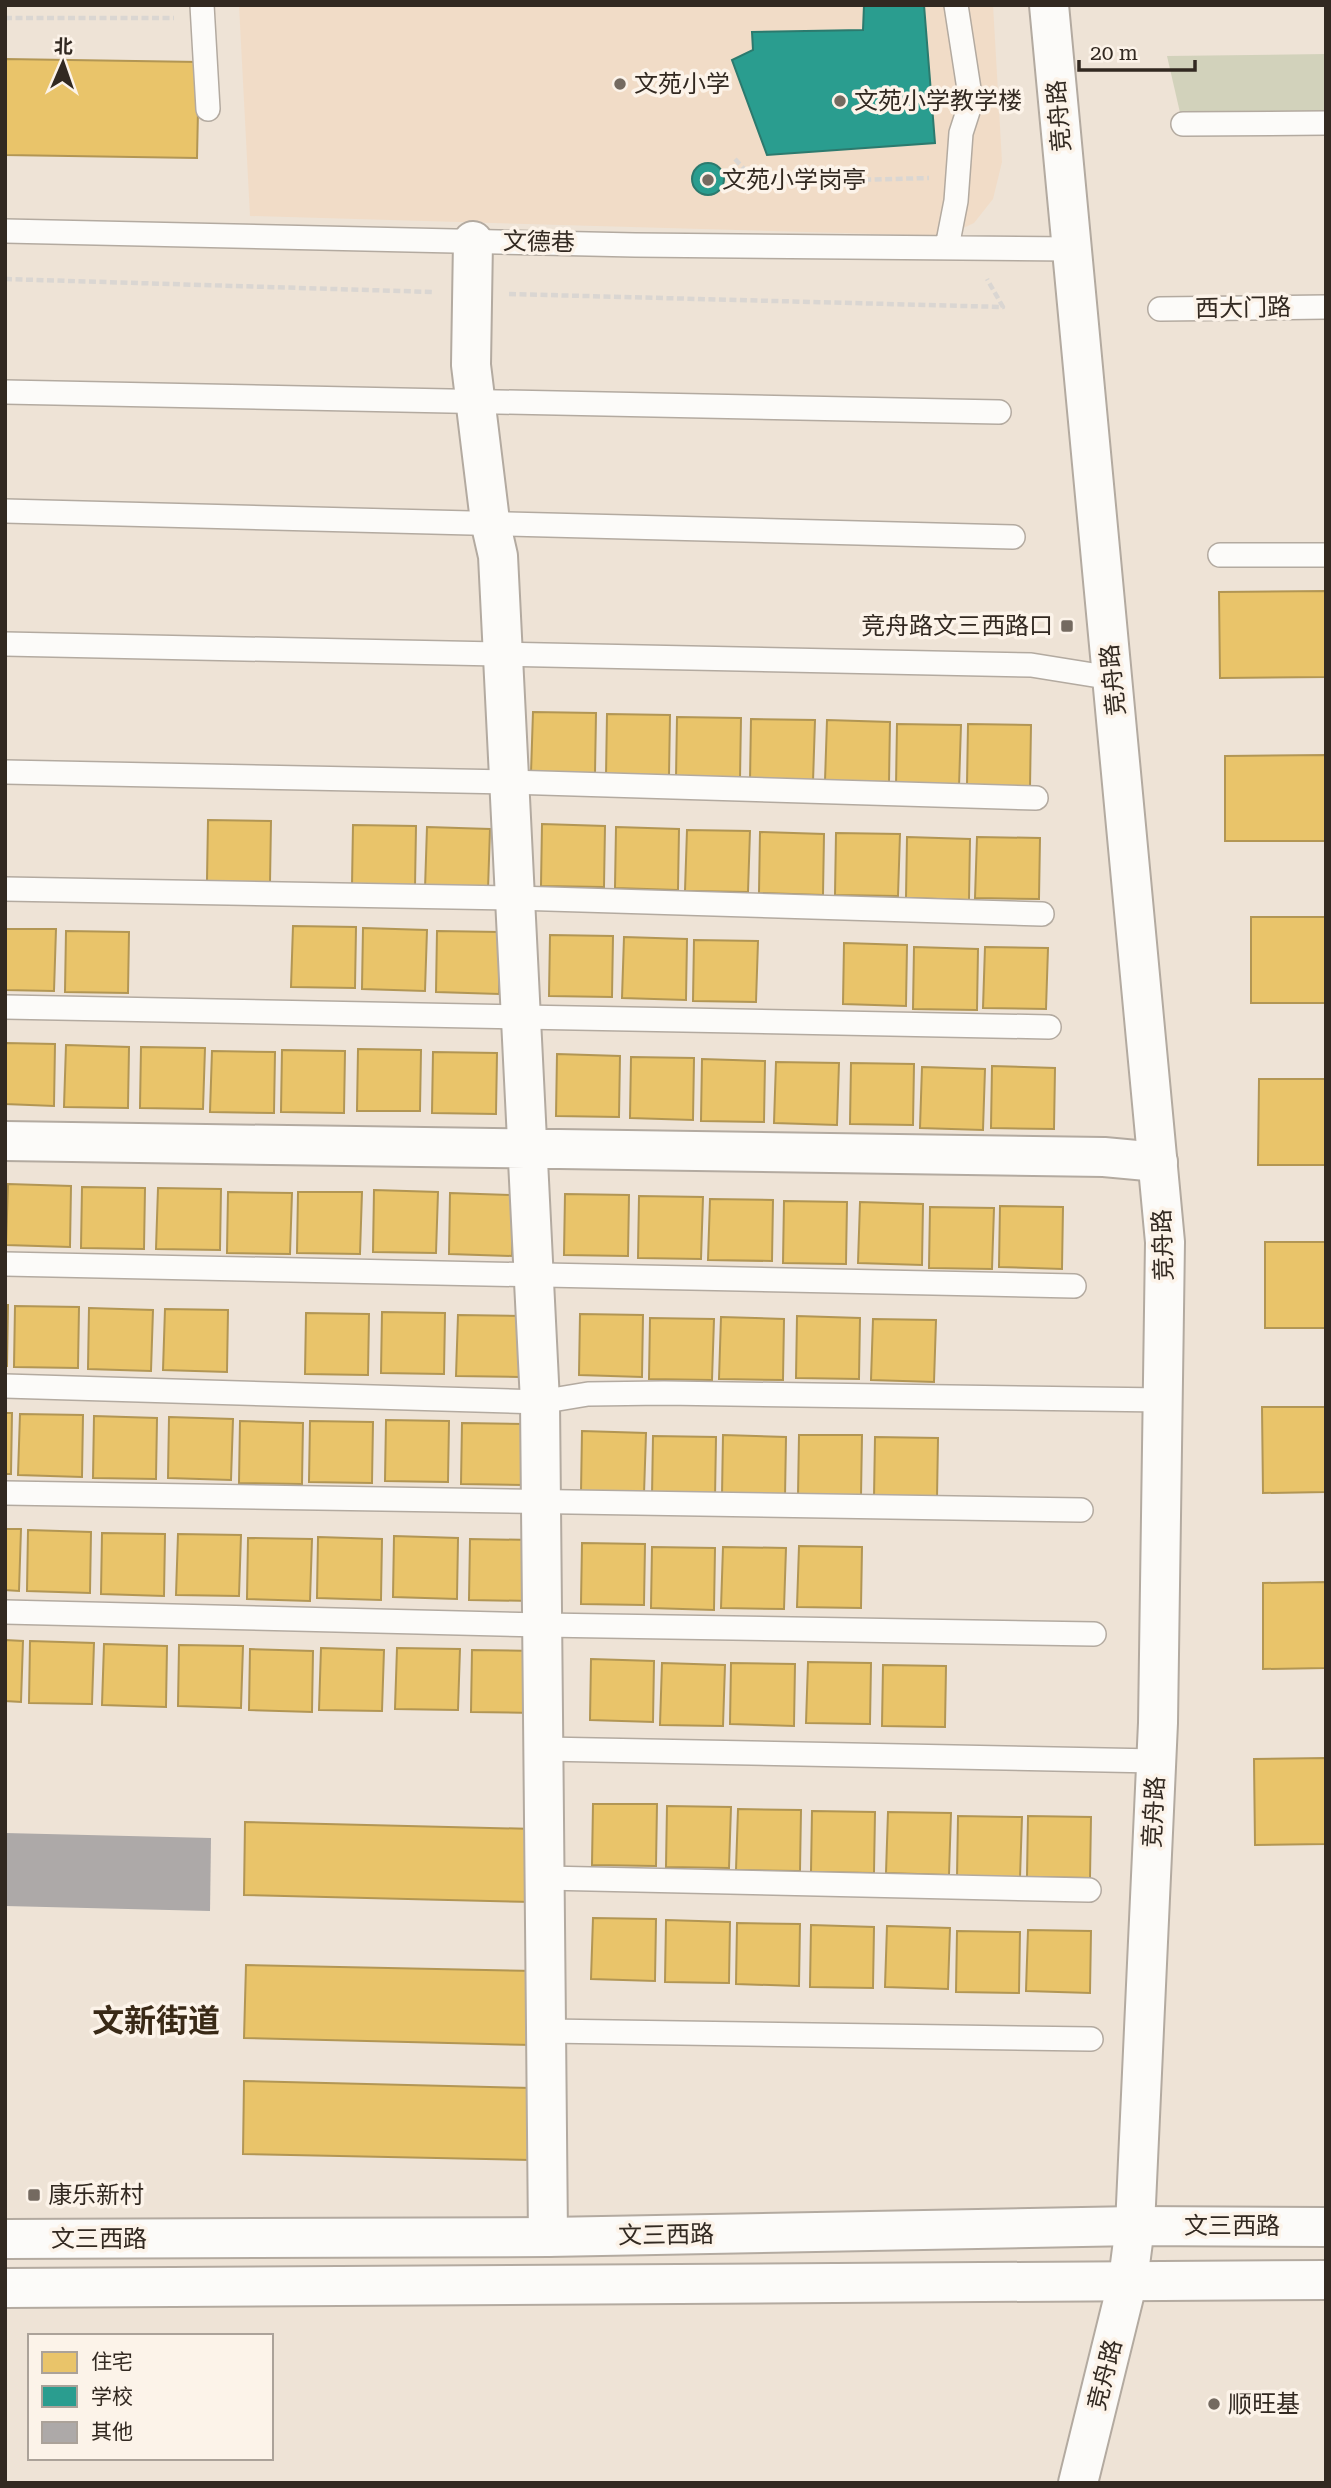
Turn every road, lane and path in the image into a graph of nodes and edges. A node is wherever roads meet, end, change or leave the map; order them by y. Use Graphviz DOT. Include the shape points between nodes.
graph roads {
  1 [pos="956,5"];
  2 [pos="1049,5"];
  3 [pos="203,12"];
  4 [pos="5,18"];
  5 [pos="208,109"];
  6 [pos="1326,122"];
  7 [pos="1183,124"];
  8 [pos="735,159"];
  9 [pos="958,176"];
  10 [pos="5,231"];
  11 [pos="473,241"];
  12 [pos="958,247"];
  13 [pos="1072,249"];
  14 [pos="5,279"];
  15 [pos="472,293"];
  16 [pos="1326,307"];
  17 [pos="1160,309"];
  18 [pos="5,392"];
  19 [pos="475,399"];
  20 [pos="999,412"];
  21 [pos="5,511"];
  22 [pos="490,521"];
  23 [pos="1013,537"];
  24 [pos="1220,555"];
  25 [pos="1326,555"];
  26 [pos="5,644"];
  27 [pos="503,654"];
  28 [pos="1112,678"];
  29 [pos="5,772"];
  30 [pos="509,782"];
  31 [pos="1035,798"];
  32 [pos="5,889"];
  33 [pos="515,898"];
  34 [pos="1042,914"];
  35 [pos="5,1007"];
  36 [pos="521,1017"];
  37 [pos="1049,1027"];
  38 [pos="5,1141"];
  39 [pos="527,1147"];
  40 [pos="1158,1162"];
  41 [pos="5,1264"];
  42 [pos="533,1274"];
  43 [pos="1074,1286"];
  44 [pos="5,1386"];
  45 [pos="1163,1400"];
  46 [pos="540,1402"];
  47 [pos="5,1493"];
  48 [pos="541,1504"];
  49 [pos="1080,1510"];
  50 [pos="5,1612"];
  51 [pos="543,1625"];
  52 [pos="1094,1634"];
  53 [pos="544,1749"];
  54 [pos="1156,1761"];
  55 [pos="545,1878"];
  56 [pos="1089,1891"];
  57 [pos="547,2031"];
  58 [pos="1091,2039"];
  59 [pos="1135,2226"];
  60 [pos="1326,2227"];
  61 [pos="548,2237"];
  62 [pos="5,2239"];
  63 [pos="1128,2280"];
  64 [pos="1326,2280"];
  65 [pos="5,2288"];
  66 [pos="1078,2483"];
  1 -- 9 [label="lane" via="971,102 961,133"];
  2 -- 13 [label="street, 竞舟路"];
  3 -- 4 [label="path"];
  3 -- 5 [label="lane"];
  6 -- 7 [label="lane"];
  8 -- 9 [label="path" via="747,172 776,182"];
  9 -- 12 [label="lane"];
  10 -- 11 [label="lane, 文德巷"];
  11 -- 12 [label="lane, 文德巷"];
  11 -- 15 [label="street"];
  12 -- 13 [label="lane, 文德巷"];
  12 -- 15 [label="path" via="1003,307"];
  13 -- 28 [label="street, 竞舟路"];
  14 -- 15 [label="path"];
  15 -- 19 [label="street"];
  16 -- 17 [label="lane, 西大门路"];
  18 -- 19 [label="lane"];
  19 -- 20 [label="lane"];
  19 -- 22 [label="street"];
  21 -- 22 [label="lane"];
  22 -- 23 [label="lane"];
  22 -- 27 [label="street" via="498,556"];
  24 -- 25 [label="lane"];
  26 -- 27 [label="lane"];
  27 -- 28 [label="lane" via="1031,665"];
  27 -- 30 [label="street"];
  28 -- 40 [label="street, 竞舟路"];
  29 -- 30 [label="lane"];
  30 -- 31 [label="lane"];
  30 -- 33 [label="street"];
  32 -- 33 [label="lane"];
  33 -- 34 [label="lane"];
  33 -- 36 [label="street"];
  35 -- 36 [label="lane"];
  36 -- 37 [label="lane"];
  36 -- 39 [label="street"];
  38 -- 39 [label="street"];
  39 -- 40 [label="street"];
  39 -- 42 [label="street"];
  40 -- 45 [label="street, 竞舟路" via="1165,1242"];
  41 -- 42 [label="lane"];
  42 -- 43 [label="lane"];
  42 -- 46 [label="street"];
  44 -- 46 [label="lane"];
  45 -- 46 [label="lane" via="664,1393 588,1394"];
  45 -- 54 [label="street, 竞舟路"];
  46 -- 48 [label="street"];
  47 -- 48 [label="lane"];
  48 -- 49 [label="lane"];
  48 -- 51 [label="street"];
  50 -- 51 [label="lane"];
  51 -- 52 [label="lane"];
  51 -- 53 [label="street"];
  53 -- 54 [label="lane"];
  53 -- 55 [label="street"];
  54 -- 59 [label="street, 竞舟路"];
  55 -- 56 [label="lane"];
  55 -- 57 [label="street"];
  57 -- 58 [label="lane"];
  57 -- 61 [label="street"];
  59 -- 60 [label="street, 文三西路"];
  59 -- 61 [label="street, 文三西路"];
  59 -- 63 [label="street, 竞舟路"];
  61 -- 62 [label="street, 文三西路"];
  63 -- 64 [label="street, 文三西路"];
  63 -- 65 [label="street, 文三西路"];
  63 -- 66 [label="street, 竞舟路"];
}
